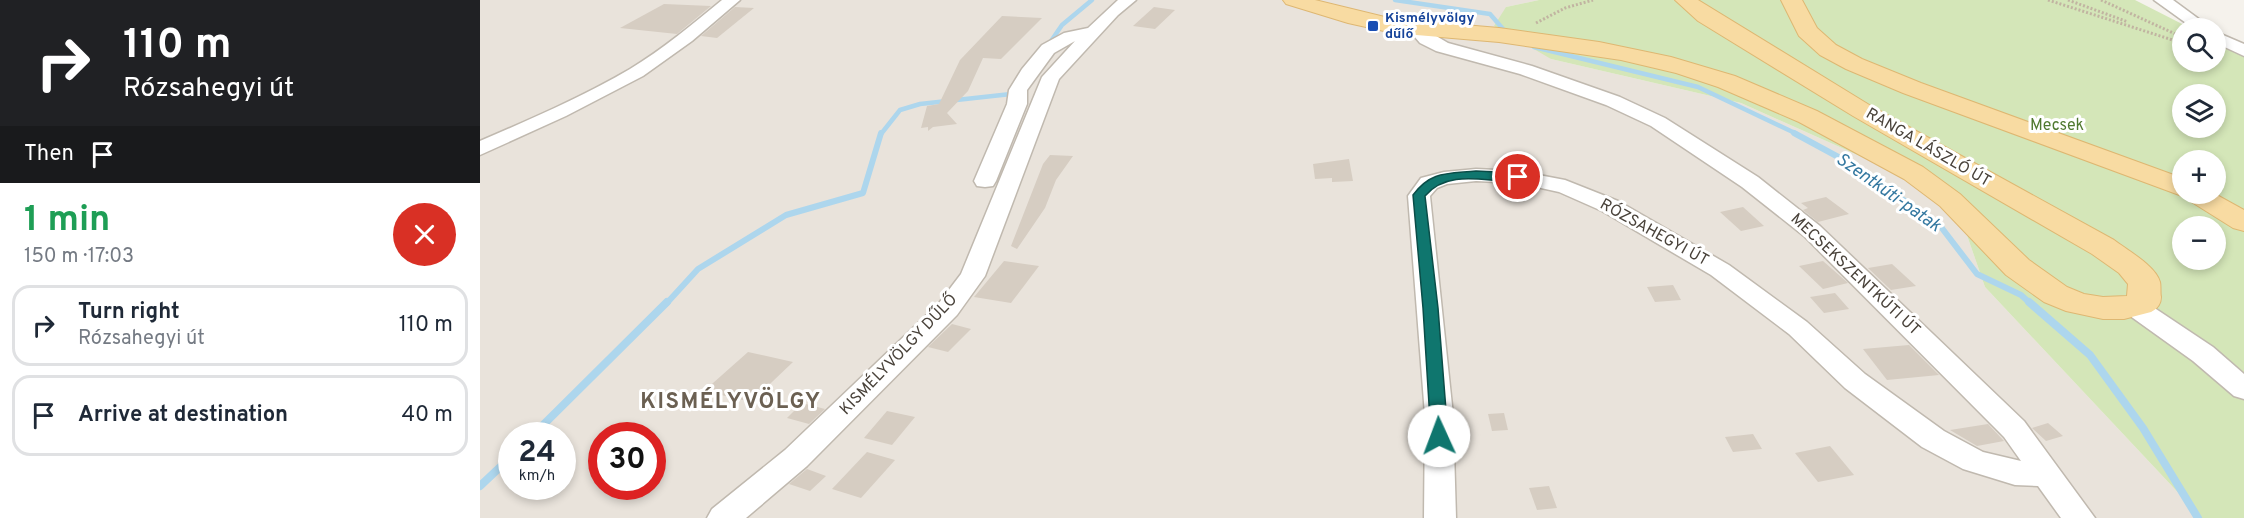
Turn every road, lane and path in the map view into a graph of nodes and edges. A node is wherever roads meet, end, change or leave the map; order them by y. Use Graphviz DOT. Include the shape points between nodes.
graph roads {
  1 [pos="732,0"];
  2 [pos="1128,0"];
  3 [pos="1293,0"];
  4 [pos="1593,0"];
  5 [pos="1685,0"];
  6 [pos="1791,0"];
  7 [pos="2048,0"];
  8 [pos="2068,0"];
  9 [pos="2101,0"];
  10 [pos="2162,0"];
  11 [pos="2188,18"];
  12 [pos="1416,29"];
  13 [pos="2142,29"];
  14 [pos="1093,32"];
  15 [pos="2172,32"];
  16 [pos="1512,36"];
  17 [pos="2172,40"];
  18 [pos="2226,42"];
  19 [pos="2244,51"];
  20 [pos="480,149"];
  21 [pos="985,181"];
  22 [pos="2172,184"];
  23 [pos="2212,204"];
  24 [pos="2244,222"];
  25 [pos="2135,307"];
  26 [pos="2244,389"];
  27 [pos="2048,474"];
  28 [pos="723,518"];
  29 [pos="1440,518"];
  30 [pos="2079,518"];
  1 -- 20 [label="street" via="637,71"];
  2 -- 14 [label="street, KISMÉLYVÖLGY DŰLŐ"];
  3 -- 12 [label="main road" via="1354,18"];
  4 -- 16 [label="path" via="1565,8"];
  5 -- 25 [label="main road, RANGA LÁSZLÓ ÚT" via="1863,111 2103,247 2130,266 2144,282 2144,302"];
  6 -- 22 [label="main road" via="1807,31 1828,50 1854,64"];
  7 -- 13 [label="path"];
  8 -- 13 [label="path"];
  9 -- 15 [label="path"];
  10 -- 11 [label="street"];
  12 -- 16 [label="main road"];
  12 -- 27 [label="street, MECSEKSZENTKÚTI ÚT" via="1442,47 1554,79 1613,101 1658,122 1750,182 1812,231 1898,314 2014,429"];
  13 -- 17 [label="path"];
  14 -- 21 [label="street, KISMÉLYVÖLGY DŰLŐ" via="1048,49 1028,73 1018,90 1017,104"];
  14 -- 28 [label="street, KISMÉLYVÖLGY DŰLŐ" via="1051,76 973,276 948,309 796,458"];
  16 -- 25 [label="main road" via="1682,67 1777,101 1880,154 1933,187 2010,264 2049,291 2097,307"];
  18 -- 19 [label="street"];
  23 -- 24 [label="main road"];
  25 -- 26 [label="street" via="2203,354"];
  27 -- 29 [label="street, RÓZSAHEGYI ÚT" via="2015,473 1974,461 1934,439 1855,381 1798,328 1720,270 1610,206 1565,187 1518,177 1476,175 1429,183 1419,195 1439,415"];
  27 -- 30 [label="street, MECSEKSZENTKÚTI ÚT"];
}
